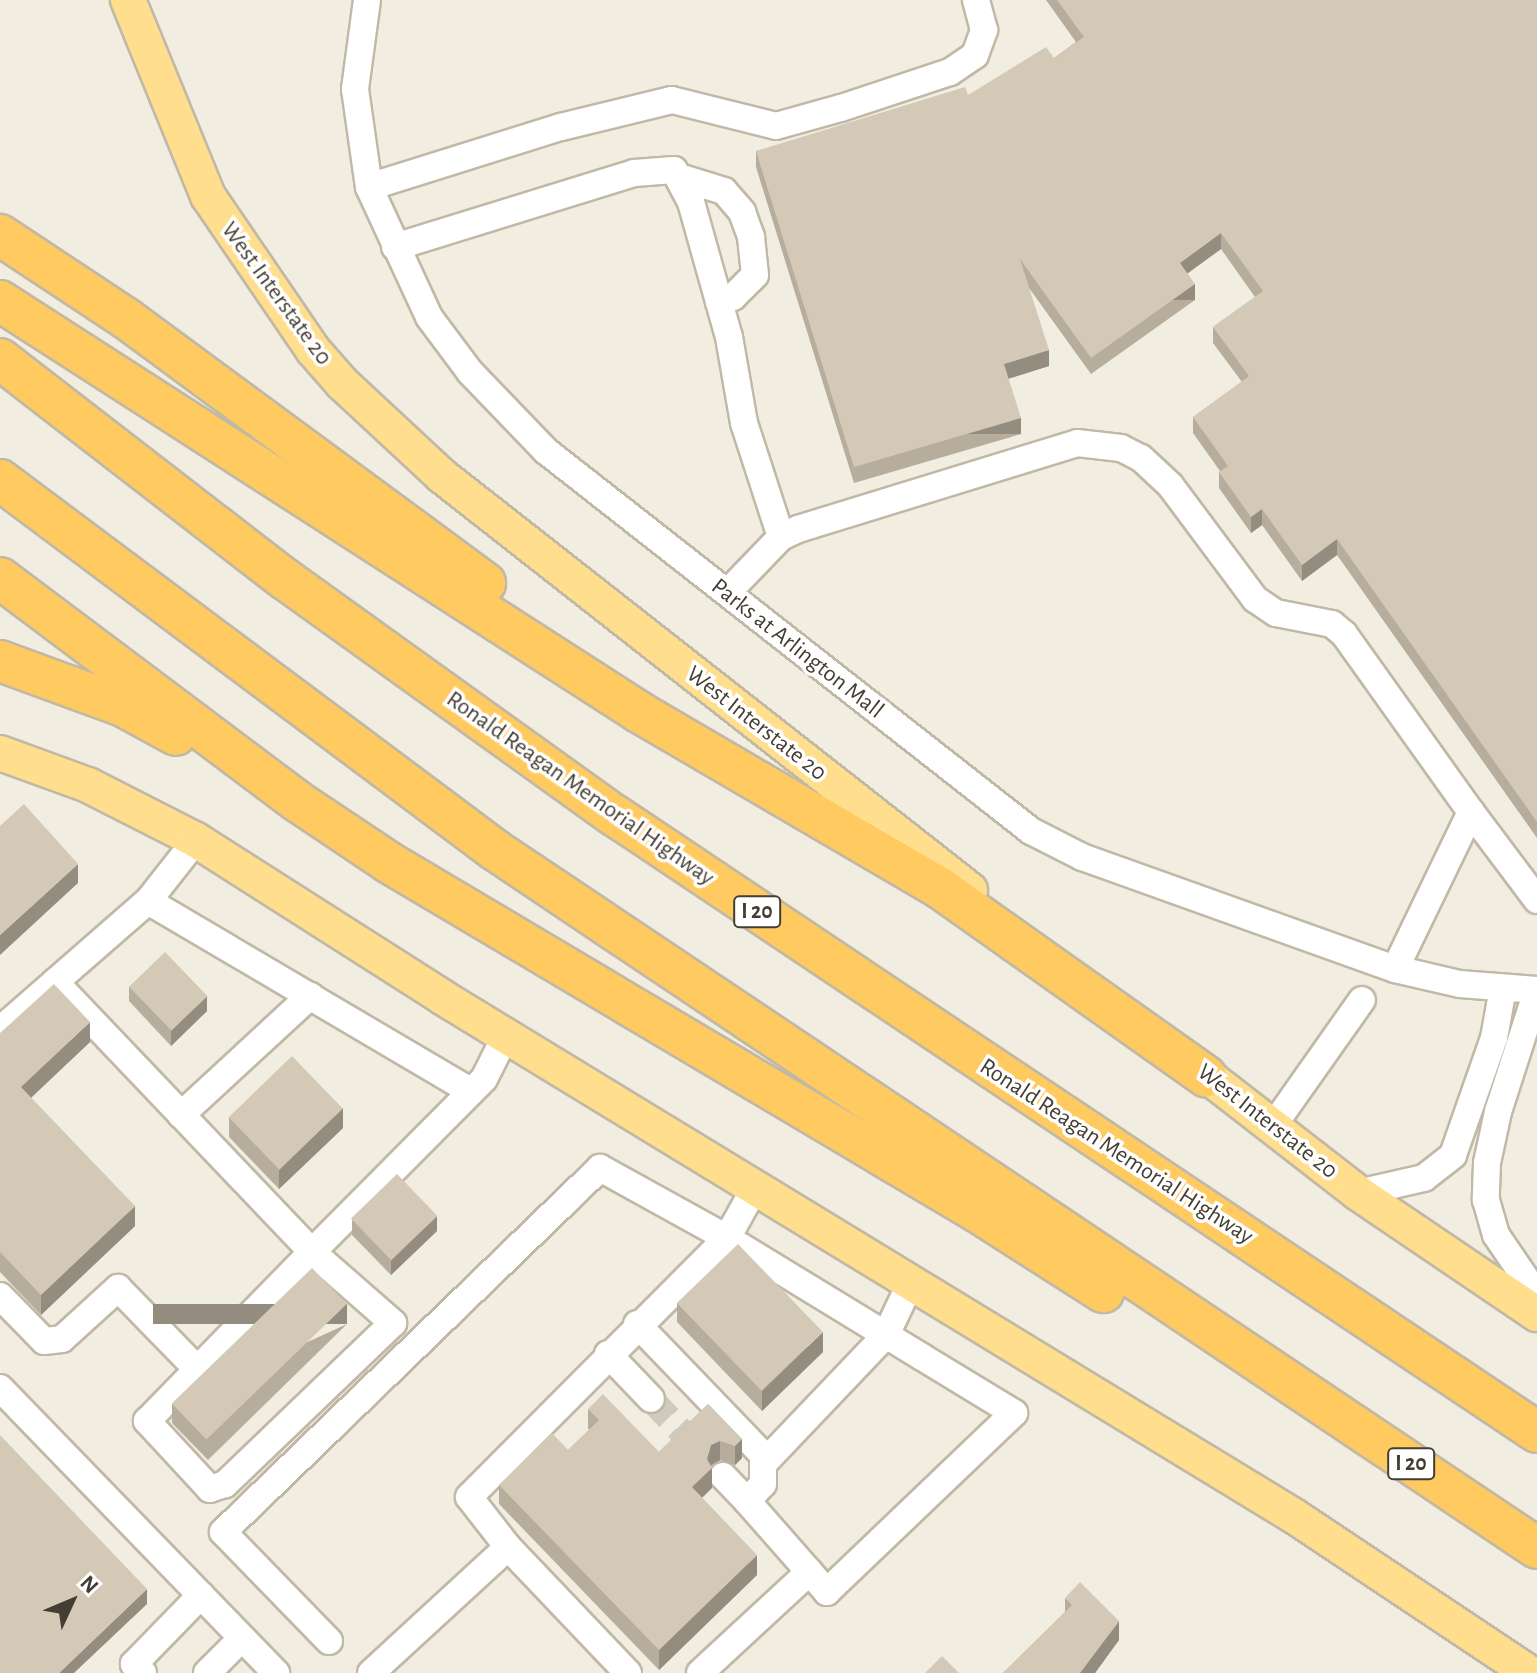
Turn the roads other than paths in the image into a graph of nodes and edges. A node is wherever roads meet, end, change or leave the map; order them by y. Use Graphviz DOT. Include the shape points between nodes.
graph roads {
  1 [pos="128,0"];
  2 [pos="367,0"];
  3 [pos="976,0"];
  4 [pos="682,178"];
  5 [pos="369,187"];
  6 [pos="0,235"];
  7 [pos="395,247"];
  8 [pos="0,301"];
  9 [pos="719,302"];
  10 [pos="0,359"];
  11 [pos="0,480"];
  12 [pos="781,537"];
  13 [pos="0,578"];
  14 [pos="728,592"];
  15 [pos="0,661"];
  16 [pos="0,753"];
  17 [pos="297,801"];
  18 [pos="1471,812"];
  19 [pos="831,821"];
  20 [pos="196,840"];
  21 [pos="1537,900"];
  22 [pos="148,901"];
  23 [pos="1395,969"];
  24 [pos="55,982"];
  25 [pos="1503,988"];
  26 [pos="1537,991"];
  27 [pos="310,996"];
  28 [pos="1362,1000"];
  29 [pos="0,1030"];
  30 [pos="506,1035"];
  31 [pos="1206,1076"];
  32 [pos="471,1091"];
  33 [pos="181,1115"];
  34 [pos="1273,1126"];
  35 [pos="756,1186"];
  36 [pos="1358,1193"];
  37 [pos="727,1238"];
  38 [pos="312,1252"];
  39 [pos="912,1280"];
  40 [pos="1537,1295"];
  41 [pos="0,1296"];
  42 [pos="1537,1314"];
  43 [pos="637,1324"];
  44 [pos="886,1335"];
  45 [pos="608,1354"];
  46 [pos="196,1368"];
  47 [pos="1285,1380"];
  48 [pos="0,1388"];
  49 [pos="651,1399"];
  50 [pos="1537,1432"];
  51 [pos="767,1459"];
  52 [pos="723,1476"];
  53 [pos="747,1501"];
  54 [pos="508,1547"];
  55 [pos="1537,1548"];
  56 [pos="809,1572"];
  57 [pos="201,1595"];
  58 [pos="242,1638"];
  59 [pos="329,1641"];
  60 [pos="143,1673"];
  61 [pos="207,1673"];
  62 [pos="276,1673"];
  63 [pos="371,1673"];
  64 [pos="628,1673"];
  65 [pos="700,1673"];
  66 [pos="1529,1673"];
  1 -- 31 [label="main road, West Interstate 20" via="208,196 304,338 342,383 466,495"];
  2 -- 5 [label="street, Parks at Arlington Mall" via="355,89"];
  3 -- 5 [label="street" via="984,30 975,55 950,72 841,108 776,126 672,100 568,125"];
  4 -- 7 [label="street" via="666,167 634,173"];
  4 -- 9 [label="street"];
  4 -- 9 [label="street" via="724,191 742,212 751,237 755,275 733,297"];
  5 -- 7 [label="street, Parks at Arlington Mall"];
  6 -- 19 [label="highway" via="127,319 567,644"];
  7 -- 14 [label="street, Parks at Arlington Mall" via="429,317 518,423 562,464"];
  8 -- 19 [label="highway" via="639,712"];
  9 -- 12 [label="street" via="742,414"];
  10 -- 50 [label="highway, Ronald Reagan Memorial Highway / I 20" via="285,579 614,815"];
  11 -- 47 [label="highway, I 20" via="495,850"];
  12 -- 14 [label="street"];
  12 -- 18 [label="street" via="1077,443 1121,448 1157,471 1255,599 1276,613 1332,624 1344,634"];
  13 -- 17 [label="highway"];
  14 -- 23 [label="street, Parks at Arlington Mall" via="1031,831 1082,857"];
  15 -- 17 [label="highway" via="123,706"];
  16 -- 20 [label="main road" via="88,785"];
  17 -- 47 [label="highway" via="594,988 976,1211 1229,1376"];
  18 -- 21 [label="street"];
  18 -- 23 [label="street"];
  19 -- 31 [label="highway" via="940,888"];
  20 -- 22 [label="street"];
  20 -- 30 [label="main road"];
  22 -- 24 [label="street"];
  22 -- 27 [label="street"];
  23 -- 25 [label="street, Parks at Arlington Mall"];
  24 -- 29 [label="street"];
  24 -- 33 [label="street"];
  25 -- 26 [label="street, Parks at Arlington Mall"];
  25 -- 36 [label="street" via="1494,1038 1453,1155 1424,1178"];
  26 -- 40 [label="street" via="1498,1112 1487,1163 1486,1200 1496,1235"];
  27 -- 32 [label="street"];
  27 -- 33 [label="street"];
  28 -- 34 [label="street"];
  30 -- 32 [label="street" via="484,1079"];
  30 -- 35 [label="main road"];
  31 -- 34 [label="main road, West Interstate 20"];
  32 -- 38 [label="street"];
  33 -- 38 [label="street"];
  34 -- 36 [label="main road, West Interstate 20"];
  35 -- 37 [label="street"];
  35 -- 39 [label="main road"];
  36 -- 42 [label="main road, West Interstate 20"];
  37 -- 43 [label="street"];
  37 -- 44 [label="street"];
  37 -- 59 [label="street" via="600,1168 223,1532"];
  38 -- 46 [label="street"];
  38 -- 46 [label="street" via="393,1323 225,1484 210,1489 147,1421"];
  39 -- 44 [label="street"];
  39 -- 66 [label="main road" via="1294,1516"];
  41 -- 46 [label="street" via="44,1341 62,1339 118,1288"];
  43 -- 45 [label="street"];
  43 -- 51 [label="street"];
  44 -- 51 [label="street"];
  44 -- 56 [label="street" via="1014,1413 827,1592"];
  45 -- 49 [label="street"];
  45 -- 54 [label="street" via="469,1497"];
  47 -- 55 [label="highway, I 20"];
  48 -- 57 [label="street"];
  51 -- 53 [label="street" via="763,1484"];
  52 -- 53 [label="street"];
  53 -- 56 [label="street"];
  54 -- 63 [label="street"];
  54 -- 64 [label="street"];
  56 -- 65 [label="street"];
  57 -- 58 [label="street"];
  57 -- 60 [label="street" via="134,1664"];
  58 -- 61 [label="street"];
  58 -- 62 [label="street"];
}
